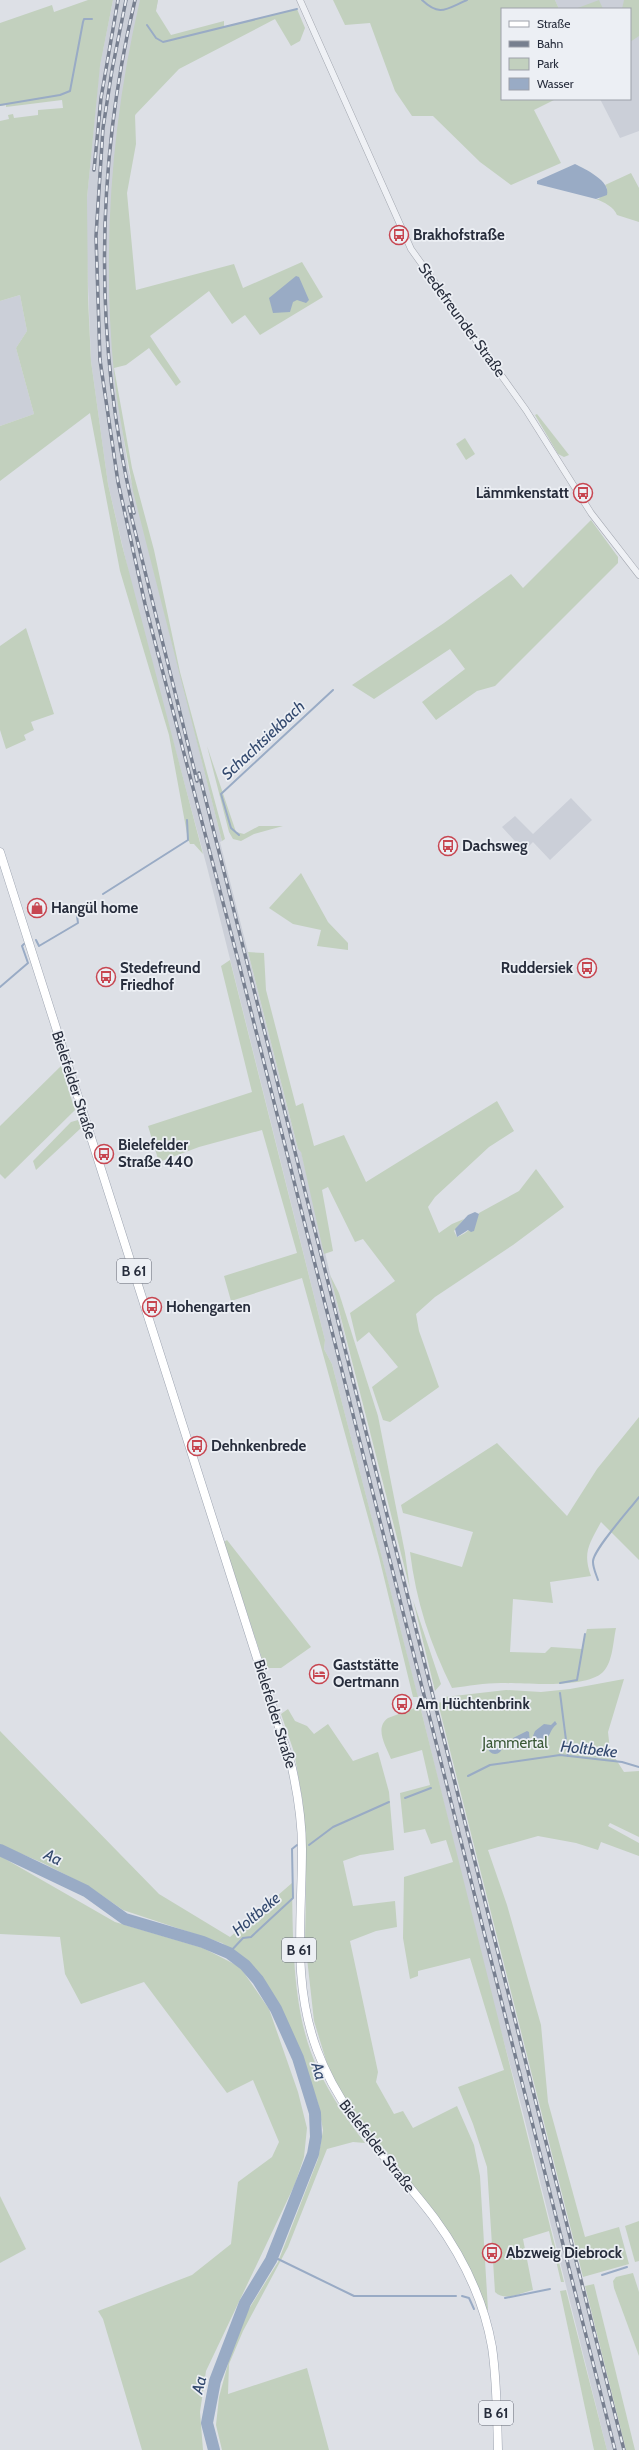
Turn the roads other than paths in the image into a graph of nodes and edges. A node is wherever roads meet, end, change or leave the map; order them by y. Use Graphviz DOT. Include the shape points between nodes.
graph roads {
  1 [pos="300,0"];
  2 [pos="639,575"];
  3 [pos="0,852"];
  4 [pos="498,2450"];
  1 -- 2 [label="street, Stedefreunder Straße" via="411,249 526,410 591,513"];
  3 -- 4 [label="main road, Bielefelder Straße / B 61" via="292,1768 300,1811 302,1848 299,1962 310,2027 326,2073 349,2114 434,2218 468,2275 491,2344"];
}
